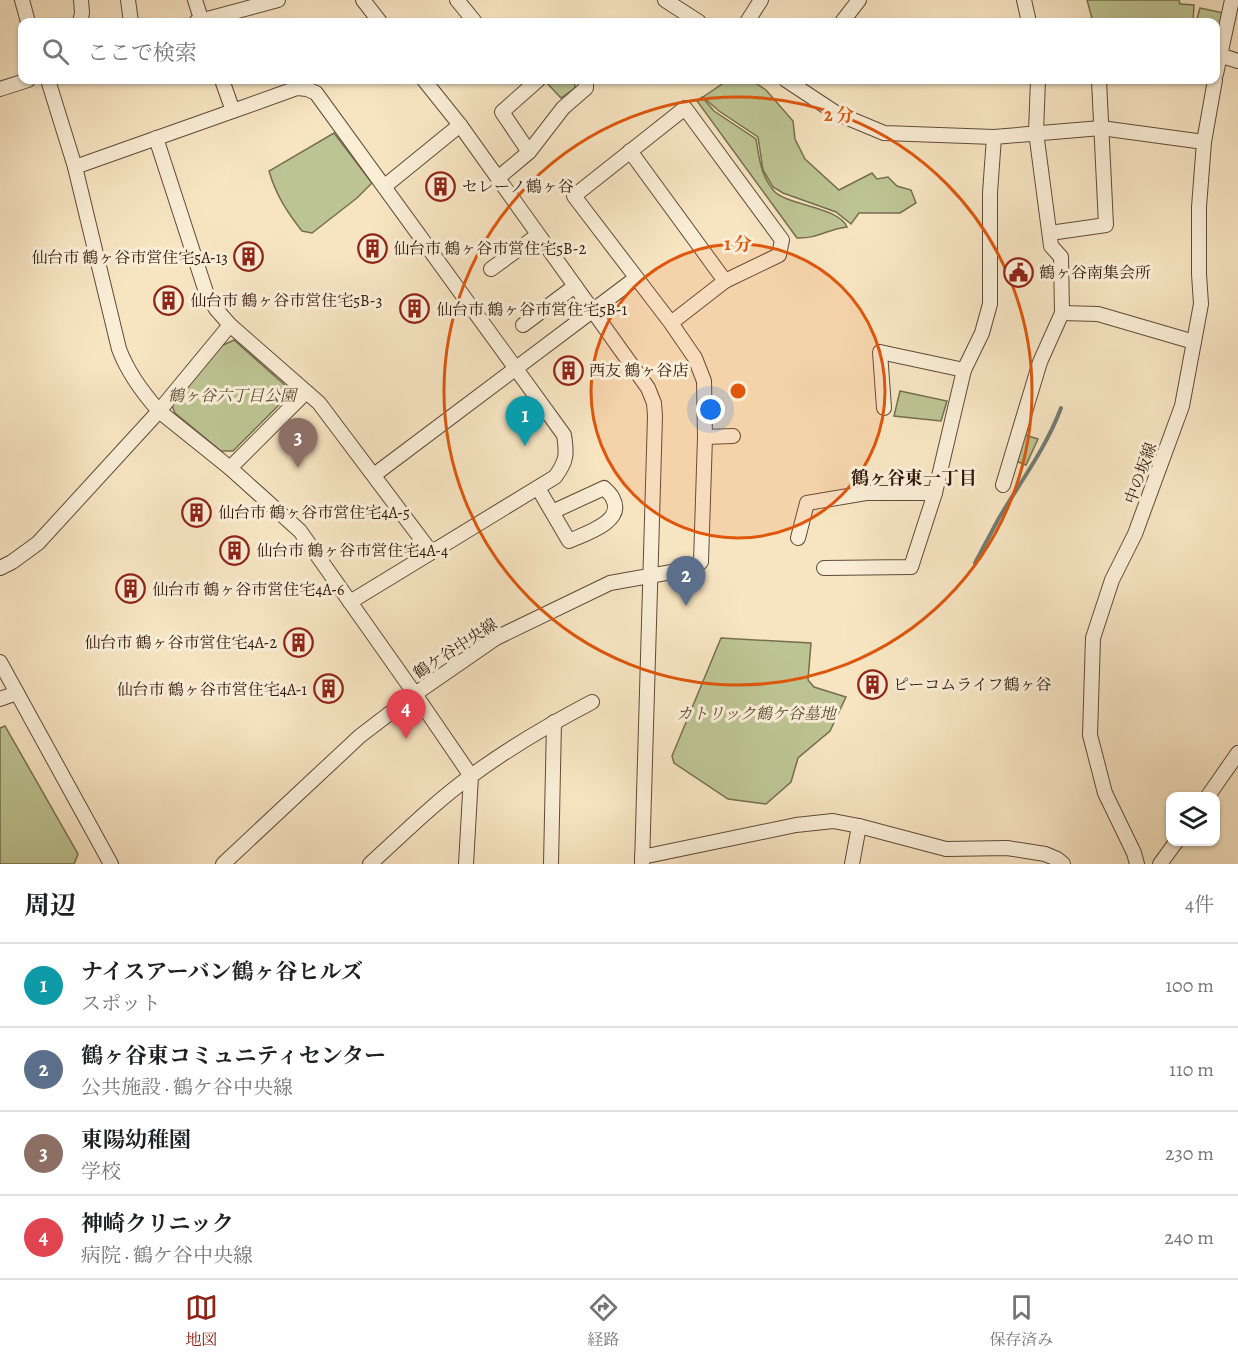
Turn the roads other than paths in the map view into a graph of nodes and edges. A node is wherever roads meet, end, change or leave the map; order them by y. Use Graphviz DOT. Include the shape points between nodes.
graph roads {
  1 [pos="22,0"];
  2 [pos="81,0"];
  3 [pos="129,0"];
  4 [pos="195,0"];
  5 [pos="278,0"];
  6 [pos="363,0"];
  7 [pos="458,0"];
  8 [pos="665,0"];
  9 [pos="761,0"];
  10 [pos="859,0"];
  11 [pos="1024,0"];
  12 [pos="1232,0"];
  13 [pos="27,18"];
  14 [pos="81,18"];
  15 [pos="131,18"];
  16 [pos="198,18"];
  17 [pos="213,18"];
  18 [pos="377,18"];
  19 [pos="472,18"];
  20 [pos="693,18"];
  21 [pos="750,18"];
  22 [pos="845,18"];
  23 [pos="1028,18"];
  24 [pos="1220,51"];
  25 [pos="1220,55"];
  26 [pos="1238,61"];
  27 [pos="18,83"];
  28 [pos="49,84"];
  29 [pos="223,84"];
  30 [pos="431,84"];
  31 [pos="534,84"];
  32 [pos="586,84"];
  33 [pos="798,84"];
  34 [pos="1038,84"];
  35 [pos="1099,84"];
  36 [pos="1214,84"];
  37 [pos="0,89"];
  38 [pos="233,111"];
  39 [pos="460,125"];
  40 [pos="1101,128"];
  41 [pos="1036,132"];
  42 [pos="994,137"];
  43 [pos="156,138"];
  44 [pos="1204,142"];
  45 [pos="630,151"];
  46 [pos="529,152"];
  47 [pos="75,167"];
  48 [pos="498,178"];
  49 [pos="386,186"];
  50 [pos="1050,233"];
  51 [pos="538,235"];
  52 [pos="493,262"];
  53 [pos="636,278"];
  54 [pos="724,281"];
  55 [pos="575,286"];
  56 [pos="593,311"];
  57 [pos="1062,313"];
  58 [pos="671,323"];
  59 [pos="230,325"];
  60 [pos="523,326"];
  61 [pos="1194,342"];
  62 [pos="516,368"];
  63 [pos="964,370"];
  64 [pos="306,392"];
  65 [pos="884,408"];
  66 [pos="159,411"];
  67 [pos="733,436"];
  68 [pos="705,437"];
  69 [pos="230,468"];
  70 [pos="374,475"];
  71 [pos="1003,485"];
  72 [pos="538,488"];
  73 [pos="935,493"];
  74 [pos="552,512"];
  75 [pos="798,538"];
  76 [pos="431,552"];
  77 [pos="0,568"];
  78 [pos="824,568"];
  79 [pos="650,576"];
  80 [pos="350,602"];
  81 [pos="0,662"];
  82 [pos="17,693"];
  83 [pos="415,694"];
  84 [pos="0,699"];
  85 [pos="592,702"];
  86 [pos="554,722"];
  87 [pos="1238,753"];
  88 [pos="471,776"];
  89 [pos="1211,792"];
  90 [pos="859,826"];
  91 [pos="1173,846"];
  92 [pos="642,860"];
  93 [pos="111,864"];
  94 [pos="223,864"];
  95 [pos="370,864"];
  96 [pos="466,864"];
  97 [pos="552,864"];
  98 [pos="852,864"];
  99 [pos="1063,864"];
  100 [pos="1137,864"];
  101 [pos="1160,864"];
  1 -- 13 [label="street"];
  2 -- 14 [label="street"];
  3 -- 15 [label="street"];
  4 -- 16 [label="street"];
  5 -- 17 [label="street"];
  6 -- 18 [label="street"];
  7 -- 19 [label="street"];
  8 -- 20 [label="street"];
  9 -- 21 [label="street"];
  10 -- 22 [label="street"];
  11 -- 23 [label="street"];
  12 -- 24 [label="street"];
  25 -- 26 [label="street"];
  27 -- 37 [label="street"];
  28 -- 47 [label="street"];
  29 -- 38 [label="street"];
  30 -- 39 [label="street"];
  31 -- 46 [label="street" via="502,112"];
  32 -- 46 [label="street"];
  33 -- 42 [label="street" via="836,113 884,133"];
  34 -- 41 [label="street"];
  35 -- 40 [label="street"];
  36 -- 44 [label="street, 中の坂線"];
  38 -- 43 [label="street"];
  38 -- 49 [label="street" via="297,88 316,93"];
  39 -- 48 [label="street"];
  39 -- 49 [label="street"];
  40 -- 41 [label="street"];
  40 -- 44 [label="street"];
  40 -- 50 [label="street" via="1106,225"];
  41 -- 42 [label="street"];
  41 -- 50 [label="street"];
  42 -- 63 [label="street" via="990,304 982,333"];
  43 -- 47 [label="street"];
  43 -- 59 [label="street" via="206,292"];
  44 -- 61 [label="street, 中の坂線" via="1199,207 1201,304"];
  45 -- 53 [label="street" via="574,196"];
  45 -- 54 [label="street"];
  45 -- 54 [label="street" via="686,108 782,240 779,255"];
  46 -- 48 [label="street"];
  47 -- 66 [label="street" via="119,349 142,392"];
  48 -- 51 [label="street"];
  49 -- 62 [label="street"];
  50 -- 57 [label="street" via="1051,246 1061,257"];
  51 -- 52 [label="street"];
  51 -- 55 [label="street"];
  53 -- 56 [label="street"];
  53 -- 58 [label="street"];
  54 -- 58 [label="street"];
  55 -- 56 [label="street"];
  55 -- 60 [label="street" via="531,311"];
  56 -- 62 [label="street"];
  56 -- 79 [label="street" via="648,388 654,403"];
  57 -- 61 [label="street" via="1098,314"];
  57 -- 71 [label="street" via="1040,362"];
  58 -- 68 [label="street" via="695,358 704,381"];
  59 -- 64 [label="street"];
  59 -- 66 [label="street"];
  61 -- 100 [label="street, 中の坂線" via="1182,406 1135,534 1112,580 1093,638 1090,735 1105,793"];
  62 -- 70 [label="street"];
  62 -- 72 [label="street" via="564,435 567,450 564,465 555,477"];
  63 -- 65 [label="street" via="880,352"];
  63 -- 73 [label="street"];
  64 -- 69 [label="street"];
  64 -- 70 [label="street" via="319,403"];
  66 -- 69 [label="street"];
  66 -- 77 [label="street" via="38,543"];
  67 -- 68 [label="street"];
  68 -- 79 [label="street, 鶴ケ谷中央線" via="700,562 694,568"];
  69 -- 80 [label="street" via="300,531"];
  70 -- 76 [label="street"];
  72 -- 74 [label="street"];
  72 -- 76 [label="street"];
  73 -- 75 [label="street" via="866,493 807,503"];
  73 -- 78 [label="street" via="911,567"];
  74 -- 74 [label="street" via="569,541 607,524 615,512 614,500 604,488"];
  76 -- 80 [label="street"];
  79 -- 83 [label="street, 鶴ケ谷中央線" via="610,582 496,638"];
  79 -- 92 [label="street"];
  80 -- 83 [label="street"];
  81 -- 82 [label="street"];
  82 -- 84 [label="street"];
  82 -- 93 [label="street"];
  83 -- 88 [label="street"];
  83 -- 94 [label="street, 鶴ケ谷中央線" via="360,736"];
  85 -- 86 [label="street"];
  86 -- 88 [label="street"];
  86 -- 97 [label="street"];
  87 -- 89 [label="street"];
  88 -- 95 [label="street"];
  88 -- 96 [label="street"];
  90 -- 92 [label="street" via="833,821 796,825"];
  90 -- 98 [label="street"];
  90 -- 99 [label="street" via="945,849 1007,848 1045,854"];
  91 -- 101 [label="street"];
}
